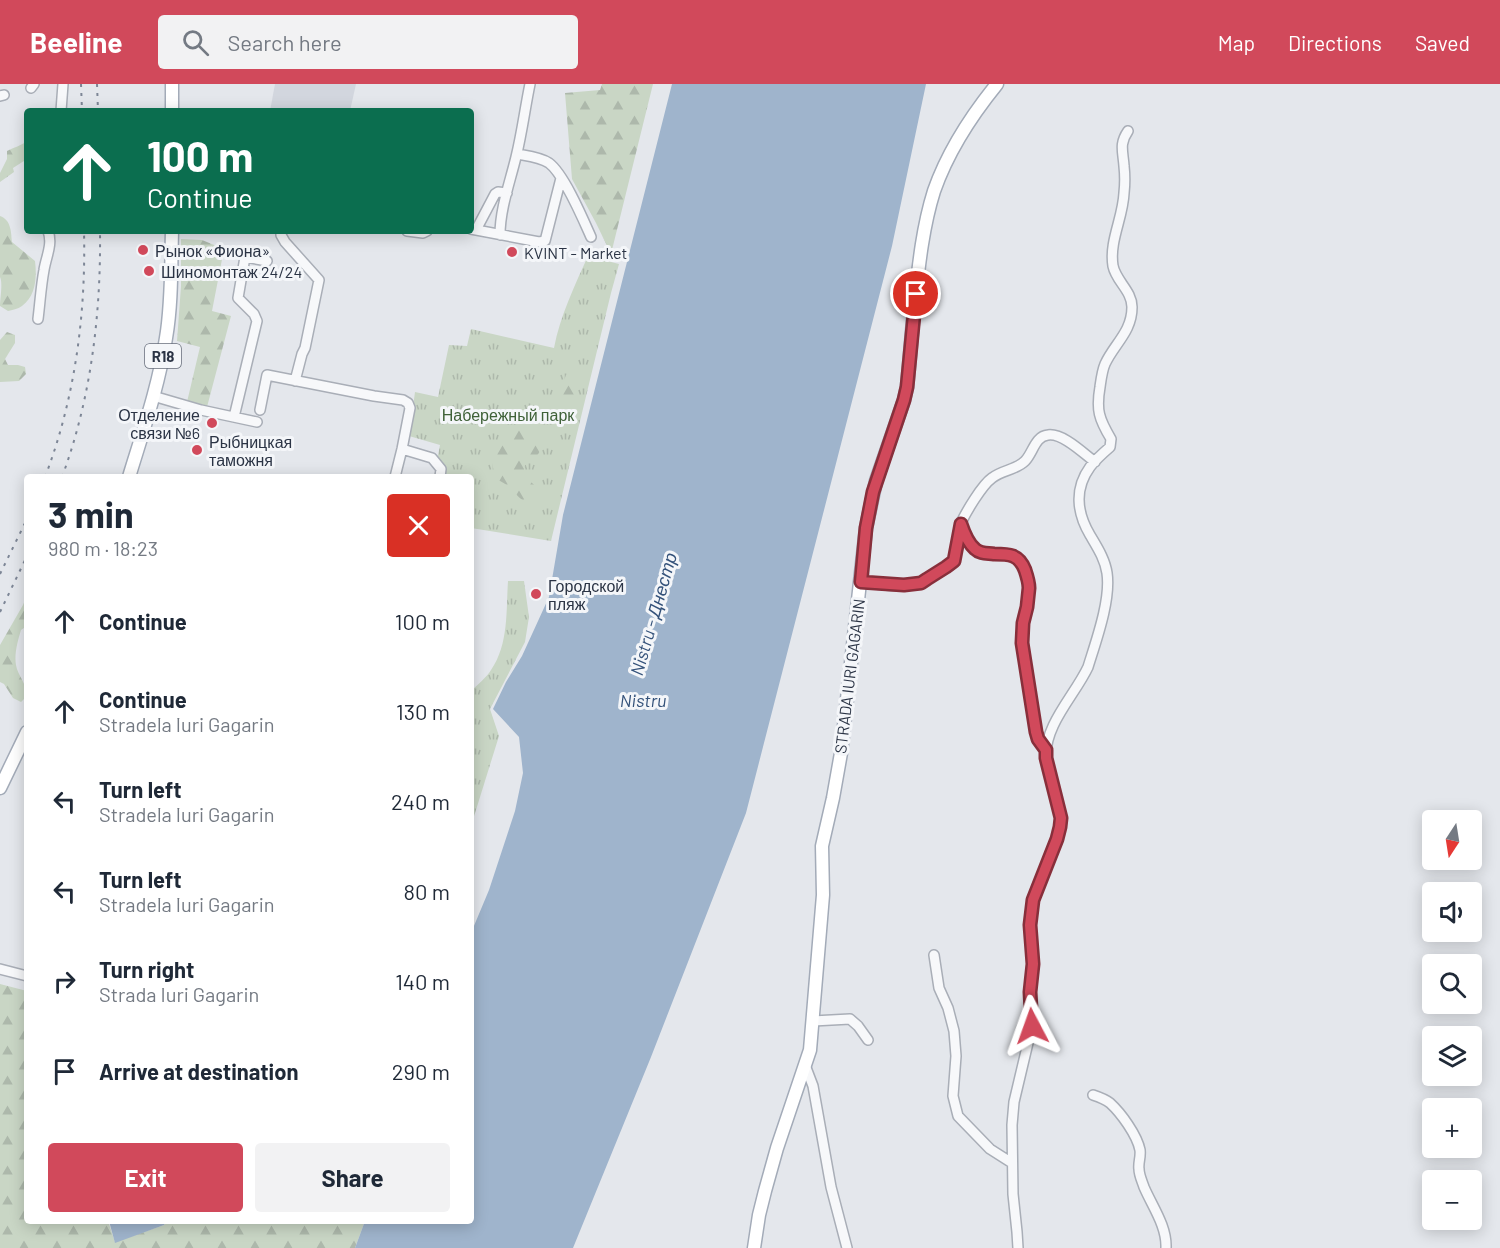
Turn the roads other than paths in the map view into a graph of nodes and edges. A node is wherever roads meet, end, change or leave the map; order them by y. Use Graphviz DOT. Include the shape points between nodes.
graph roads {
  1 [pos="63,84"];
  2 [pos="172,84"];
  3 [pos="530,84"];
  4 [pos="997,84"];
  5 [pos="61,108"];
  6 [pos="172,108"];
  7 [pos="1128,131"];
  8 [pos="517,154"];
  9 [pos="561,178"];
  10 [pos="507,193"];
  11 [pos="474,229"];
  12 [pos="49,234"];
  13 [pos="172,234"];
  14 [pos="281,234"];
  15 [pos="500,235"];
  16 [pos="591,237"];
  17 [pos="267,261"];
  18 [pos="38,319"];
  19 [pos="295,381"];
  20 [pos="153,396"];
  21 [pos="260,410"];
  22 [pos="234,417"];
  23 [pos="257,422"];
  24 [pos="402,449"];
  25 [pos="1095,462"];
  26 [pos="130,474"];
  27 [pos="396,474"];
  28 [pos="440,474"];
  29 [pos="961,524"];
  30 [pos="861,582"];
  31 [pos="24,738"];
  32 [pos="1046,750"];
  33 [pos="0,788"];
  34 [pos="934,955"];
  35 [pos="0,969"];
  36 [pos="24,975"];
  37 [pos="813,1021"];
  38 [pos="868,1040"];
  39 [pos="806,1065"];
  40 [pos="1093,1095"];
  41 [pos="1012,1163"];
  42 [pos="754,1248"];
  43 [pos="848,1248"];
  44 [pos="1018,1248"];
  45 [pos="1166,1248"];
  1 -- 5 [label="street"];
  2 -- 6 [label="main road"];
  3 -- 8 [label="street"];
  4 -- 30 [label="main road, STRADA IURI GAGARIN" via="966,125 929,209 919,259 907,387 873,492"];
  7 -- 25 [label="street" via="1122,145 1124,202 1114,240 1113,266 1130,295 1131,317 1105,364 1098,413 1111,442"];
  8 -- 9 [label="street" via="547,162"];
  8 -- 10 [label="street"];
  9 -- 15 [label="street" via="545,241"];
  9 -- 16 [label="street"];
  10 -- 11 [label="street" via="495,194"];
  10 -- 15 [label="street"];
  11 -- 15 [label="street"];
  12 -- 18 [label="street"];
  13 -- 20 [label="main road, R18" via="166,336"];
  14 -- 19 [label="street" via="319,280"];
  17 -- 22 [label="street" via="245,257 238,298 257,321"];
  19 -- 21 [label="street" via="267,375"];
  19 -- 24 [label="street" via="408,403"];
  20 -- 22 [label="street"];
  20 -- 26 [label="main road, R18"];
  22 -- 23 [label="street"];
  24 -- 27 [label="street"];
  24 -- 28 [label="street" via="432,458"];
  25 -- 29 [label="street" via="1059,436 1042,436 1024,462 992,478"];
  25 -- 32 [label="street" via="1082,482 1079,505 1106,568 1107,597 1088,667 1059,715"];
  29 -- 30 [label="street" via="954,561 921,583"];
  29 -- 32 [label="street" via="975,549 1013,556 1022,563 1029,582 1022,632 1025,662 1036,732"];
  30 -- 37 [label="main road, STRADA IURI GAGARIN" via="841,753 822,846 823,895"];
  31 -- 33 [label="main road"];
  32 -- 41 [label="street" via="1061,818 1033,900 1032,1026 1014,1102"];
  34 -- 41 [label="street" via="939,988 954,1031 953,1096 958,1116 990,1149"];
  35 -- 36 [label="street"];
  37 -- 38 [label="street" via="850,1019"];
  37 -- 39 [label="main road, STRADA IURI GAGARIN"];
  39 -- 42 [label="main road, STRADA IURI GAGARIN" via="777,1148"];
  39 -- 43 [label="street"];
  40 -- 45 [label="street" via="1112,1105 1130,1127 1140,1151 1140,1173 1160,1221"];
  41 -- 44 [label="street"];
}
